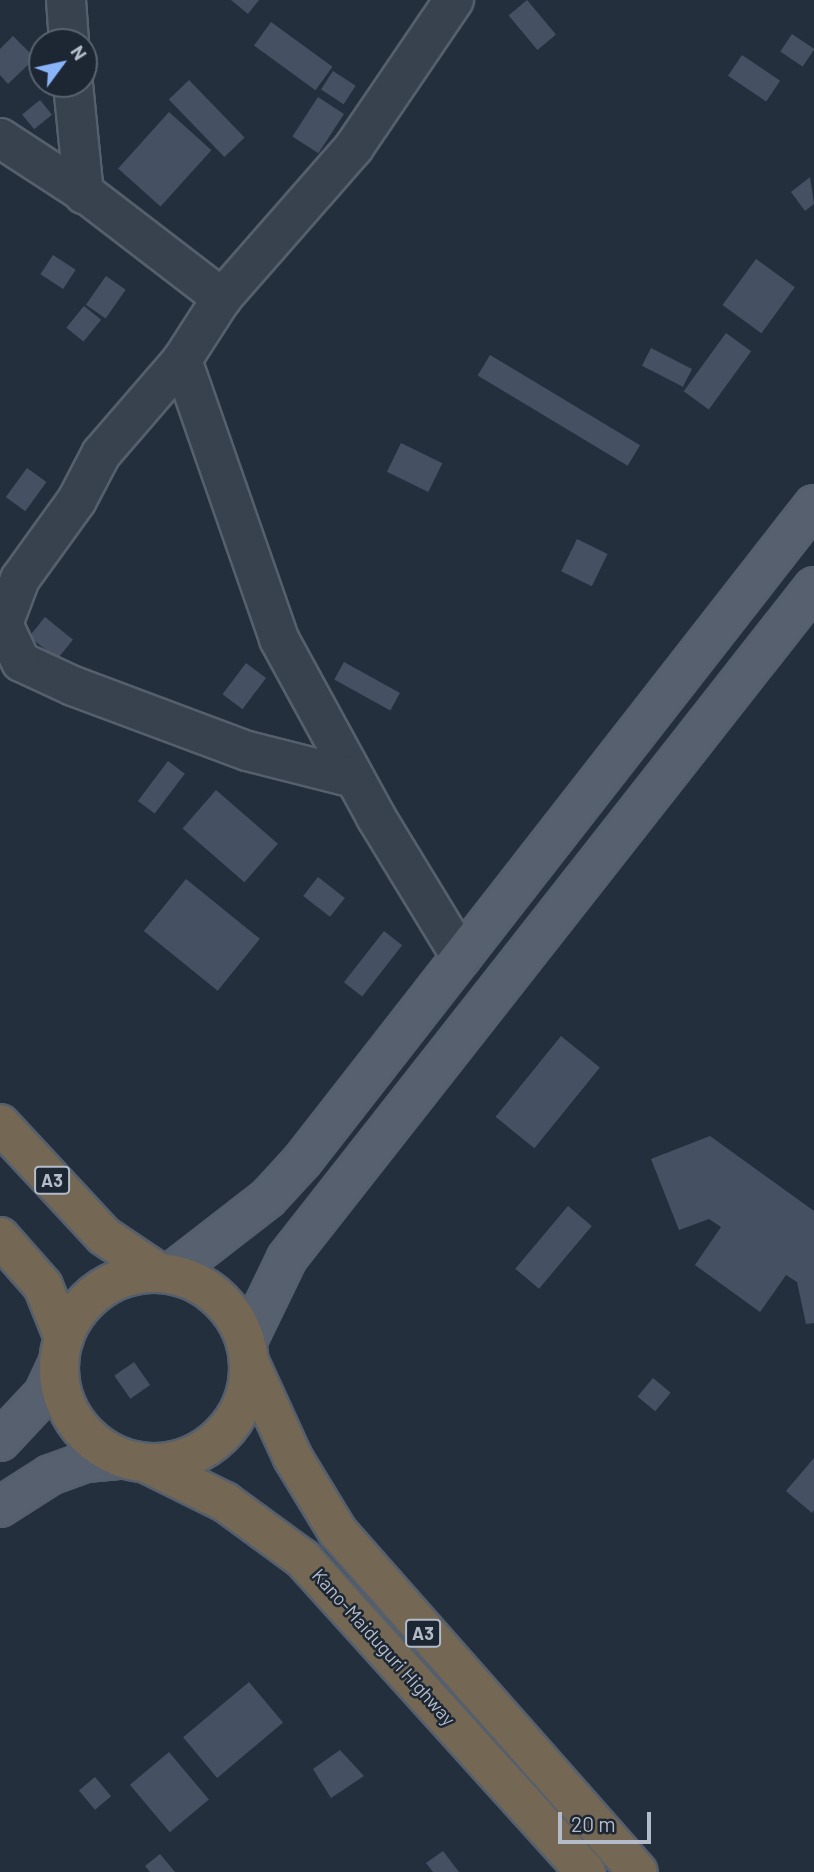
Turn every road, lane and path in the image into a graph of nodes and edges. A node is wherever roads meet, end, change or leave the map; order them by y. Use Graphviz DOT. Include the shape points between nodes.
graph roads {
  1 [pos="66,0"];
  2 [pos="453,0"];
  3 [pos="68,28"];
  4 [pos="74,98"];
  5 [pos="0,138"];
  6 [pos="84,194"];
  7 [pos="222,298"];
  8 [pos="182,360"];
  9 [pos="814,505"];
  10 [pos="814,587"];
  11 [pos="355,778"];
  12 [pos="461,957"];
  13 [pos="0,1124"];
  14 [pos="0,1237"];
  15 [pos="164,1273"];
  16 [pos="61,1350"];
  17 [pos="248,1354"];
  18 [pos="0,1441"];
  19 [pos="136,1461"];
  20 [pos="0,1507"];
  21 [pos="586,1872"];
  22 [pos="638,1872"];
  1 -- 3 [label="street"];
  2 -- 7 [label="street" via="354,147"];
  4 -- 6 [label="street"];
  5 -- 6 [label="street"];
  6 -- 7 [label="street"];
  7 -- 8 [label="street"];
  8 -- 11 [label="street" via="279,639"];
  8 -- 11 [label="street" via="101,454 77,500 20,579 4,624 21,662 73,686 247,751"];
  9 -- 12 [label="main road"];
  10 -- 17 [label="main road" via="287,1258"];
  11 -- 12 [label="street"];
  12 -- 15 [label="main road" via="268,1198"];
  13 -- 15 [label="highway, A3" via="104,1236"];
  14 -- 16 [label="highway, A3" via="43,1286"];
  15 -- 16 [label="highway" via="135,1275 101,1290 74,1316"];
  15 -- 17 [label="highway, A3" via="196,1282 218,1297 236,1318"];
  16 -- 18 [label="main road" via="44,1394"];
  16 -- 19 [label="highway, A3" via="61,1387 83,1432"];
  17 -- 19 [label="highway" via="246,1396 232,1425 209,1447 180,1461"];
  17 -- 22 [label="highway, Kano-Maiduguri Highway / A3" via="293,1458 338,1532"];
  19 -- 20 [label="main road" via="86,1462 50,1475"];
  19 -- 21 [label="highway, Kano-Maiduguri Highway / A3" via="225,1502 303,1559"];
}
